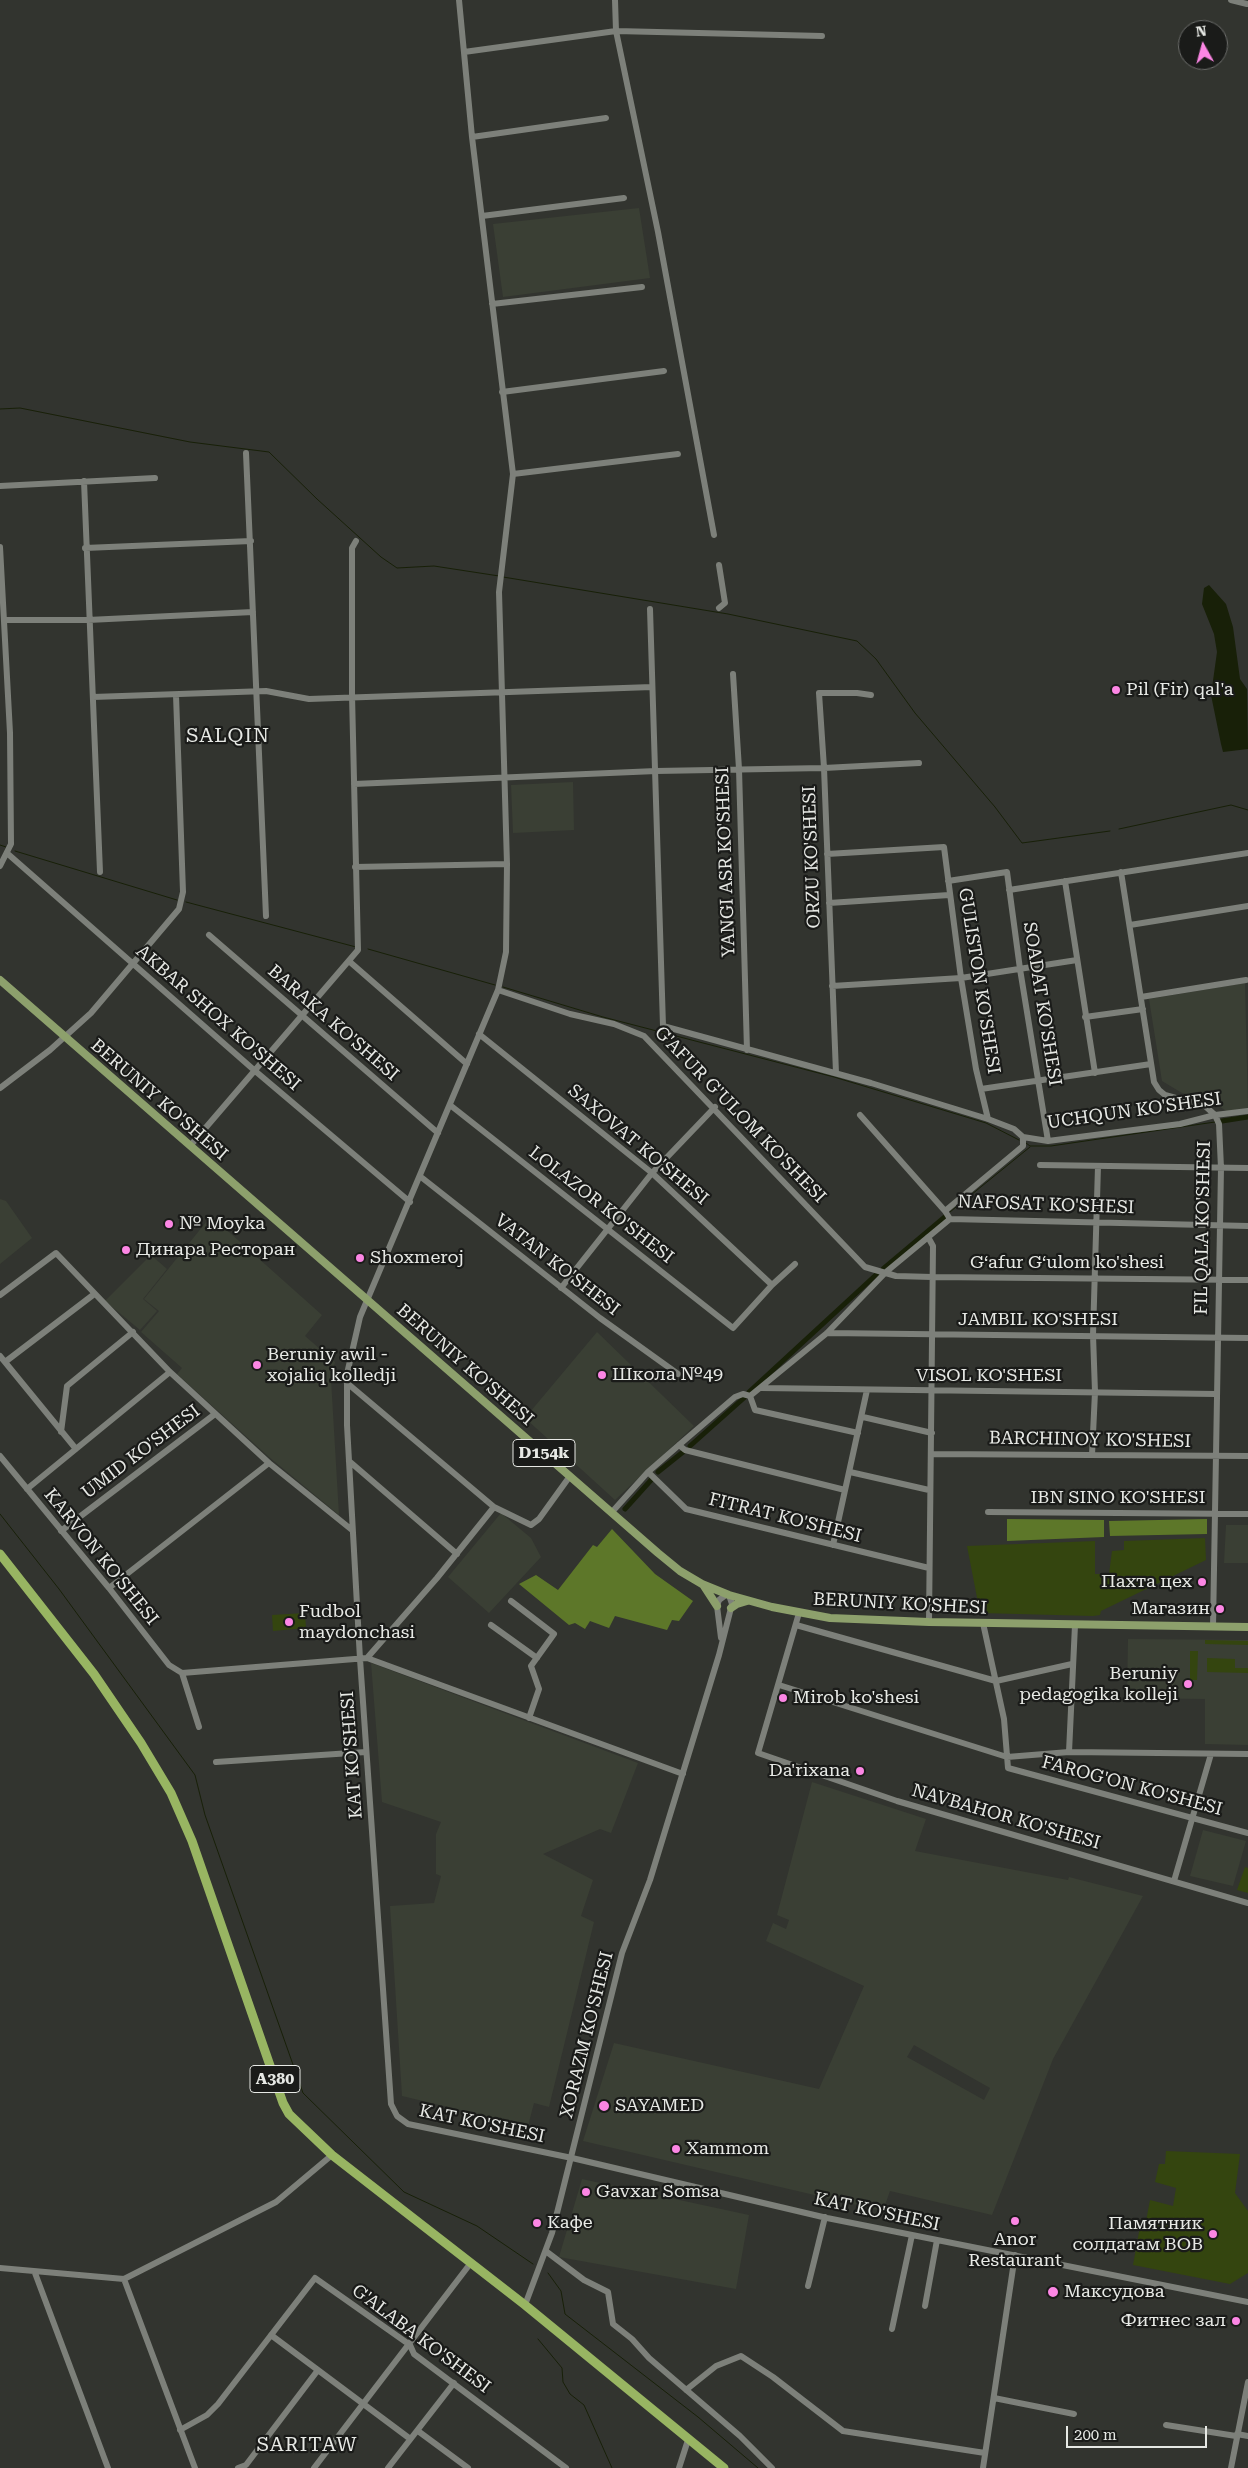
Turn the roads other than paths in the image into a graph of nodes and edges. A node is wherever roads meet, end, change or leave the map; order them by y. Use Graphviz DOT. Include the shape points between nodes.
graph roads {
  1 [pos="459,0"];
  2 [pos="615,0"];
  3 [pos="1231,0"];
  4 [pos="1247,4"];
  5 [pos="616,31"];
  6 [pos="822,36"];
  7 [pos="464,52"];
  8 [pos="606,118"];
  9 [pos="472,138"];
  10 [pos="624,198"];
  11 [pos="482,216"];
  12 [pos="642,287"];
  13 [pos="492,304"];
  14 [pos="664,371"];
  15 [pos="502,392"];
  16 [pos="246,453"];
  17 [pos="678,454"];
  18 [pos="513,474"];
  19 [pos="155,478"];
  20 [pos="84,481"];
  21 [pos="0,486"];
  22 [pos="714,535"];
  23 [pos="251,541"];
  24 [pos="356,541"];
  25 [pos="0,547"];
  26 [pos="85,548"];
  27 [pos="719,565"];
  28 [pos="718,608"];
  29 [pos="650,609"];
  30 [pos="254,612"];
  31 [pos="5,620"];
  32 [pos="88,620"];
  33 [pos="733,674"];
  34 [pos="652,687"];
  35 [pos="257,691"];
  36 [pos="502,692"];
  37 [pos="176,695"];
  38 [pos="352,695"];
  39 [pos="872,695"];
  40 [pos="93,697"];
  41 [pos="919,764"];
  42 [pos="824,768"];
  43 [pos="739,769"];
  44 [pos="656,771"];
  45 [pos="504,778"];
  46 [pos="354,784"];
  47 [pos="1248,853"];
  48 [pos="8,854"];
  49 [pos="827,854"];
  50 [pos="507,864"];
  51 [pos="0,866"];
  52 [pos="355,867"];
  53 [pos="100,872"];
  54 [pos="1121,872"];
  55 [pos="948,881"];
  56 [pos="1065,881"];
  57 [pos="1009,890"];
  58 [pos="949,895"];
  59 [pos="829,903"];
  60 [pos="1248,906"];
  61 [pos="266,916"];
  62 [pos="1130,925"];
  63 [pos="209,935"];
  64 [pos="1077,960"];
  65 [pos="350,962"];
  66 [pos="133,964"];
  67 [pos="1020,969"];
  68 [pos="961,978"];
  69 [pos="0,980"];
  70 [pos="1246,980"];
  71 [pos="832,986"];
  72 [pos="498,990"];
  73 [pos="1141,997"];
  74 [pos="1143,1009"];
  75 [pos="301,1017"];
  76 [pos="1085,1017"];
  77 [pos="479,1034"];
  78 [pos="65,1038"];
  79 [pos="747,1050"];
  80 [pos="467,1064"];
  81 [pos="1151,1064"];
  82 [pos="254,1070"];
  83 [pos="836,1072"];
  84 [pos="1095,1073"];
  85 [pos="1038,1081"];
  86 [pos="0,1088"];
  87 [pos="981,1089"];
  88 [pos="450,1105"];
  89 [pos="715,1107"];
  90 [pos="1248,1111"];
  91 [pos="860,1115"];
  92 [pos="1215,1115"];
  93 [pos="988,1118"];
  94 [pos="438,1133"];
  95 [pos="1023,1137"];
  96 [pos="1048,1141"];
  97 [pos="190,1146"];
  98 [pos="1040,1165"];
  99 [pos="1098,1166"];
  100 [pos="1221,1168"];
  101 [pos="1248,1168"];
  102 [pos="652,1172"];
  103 [pos="421,1177"];
  104 [pos="410,1202"];
  105 [pos="945,1211"];
  106 [pos="950,1219"];
  107 [pos="1098,1223"];
  108 [pos="1219,1226"];
  109 [pos="1248,1226"];
  110 [pos="606,1229"];
  111 [pos="928,1237"];
  112 [pos="795,1264"];
  113 [pos="886,1272"];
  114 [pos="932,1277"];
  115 [pos="1095,1277"];
  116 [pos="1218,1280"];
  117 [pos="1248,1280"];
  118 [pos="772,1285"];
  119 [pos="561,1288"];
  120 [pos="94,1294"];
  121 [pos="0,1295"];
  122 [pos="366,1301"];
  123 [pos="133,1332"];
  124 [pos="827,1333"];
  125 [pos="930,1334"];
  126 [pos="1094,1335"];
  127 [pos="1216,1338"];
  128 [pos="1248,1338"];
  129 [pos="2,1359"];
  130 [pos="170,1372"];
  131 [pos="678,1374"];
  132 [pos="347,1383"];
  133 [pos="761,1388"];
  134 [pos="867,1390"];
  135 [pos="930,1391"];
  136 [pos="1095,1392"];
  137 [pos="1216,1394"];
  138 [pos="750,1396"];
  139 [pos="216,1414"];
  140 [pos="863,1417"];
  141 [pos="61,1432"];
  142 [pos="858,1433"];
  143 [pos="932,1433"];
  144 [pos="679,1445"];
  145 [pos="76,1449"];
  146 [pos="931,1454"];
  147 [pos="1092,1454"];
  148 [pos="0,1456"];
  149 [pos="1216,1456"];
  150 [pos="1248,1456"];
  151 [pos="349,1461"];
  152 [pos="269,1463"];
  153 [pos="648,1472"];
  154 [pos="850,1472"];
  155 [pos="570,1476"];
  156 [pos="27,1489"];
  157 [pos="845,1490"];
  158 [pos="929,1490"];
  159 [pos="494,1507"];
  160 [pos="612,1512"];
  161 [pos="988,1512"];
  162 [pos="1214,1514"];
  163 [pos="1248,1514"];
  164 [pos="352,1530"];
  165 [pos="61,1531"];
  166 [pos="833,1545"];
  167 [pos="0,1554"];
  168 [pos="457,1554"];
  169 [pos="929,1568"];
  170 [pos="702,1584"];
  171 [pos="109,1588"];
  172 [pos="728,1595"];
  173 [pos="511,1601"];
  174 [pos="748,1601"];
  175 [pos="717,1606"];
  176 [pos="732,1608"];
  177 [pos="799,1613"];
  178 [pos="929,1622"];
  179 [pos="983,1624"];
  180 [pos="491,1625"];
  181 [pos="796,1625"];
  182 [pos="1075,1625"];
  183 [pos="1213,1627"];
  184 [pos="1248,1627"];
  185 [pos="721,1642"];
  186 [pos="537,1658"];
  187 [pos="363,1659"];
  188 [pos="1072,1664"];
  189 [pos="182,1673"];
  190 [pos="996,1681"];
  191 [pos="779,1685"];
  192 [pos="529,1718"];
  193 [pos="199,1728"];
  194 [pos="366,1752"];
  195 [pos="1068,1752"];
  196 [pos="1211,1754"];
  197 [pos="1248,1754"];
  198 [pos="1007,1758"];
  199 [pos="216,1762"];
  200 [pos="683,1774"];
  201 [pos="1193,1818"];
  202 [pos="1248,1833"];
  203 [pos="1174,1881"];
  204 [pos="1248,1903"];
  205 [pos="332,2155"];
  206 [pos="572,2158"];
  207 [pos="825,2217"];
  208 [pos="912,2235"];
  209 [pos="937,2240"];
  210 [pos="546,2252"];
  211 [pos="1015,2255"];
  212 [pos="470,2264"];
  213 [pos="0,2268"];
  214 [pos="35,2273"];
  215 [pos="124,2279"];
  216 [pos="808,2286"];
  217 [pos="1248,2302"];
  218 [pos="525,2304"];
  219 [pos="926,2306"];
  220 [pos="892,2330"];
  221 [pos="271,2335"];
  222 [pos="410,2346"];
  223 [pos="318,2370"];
  224 [pos="454,2382"];
  225 [pos="1248,2382"];
  226 [pos="686,2390"];
  227 [pos="994,2398"];
  228 [pos="364,2404"];
  229 [pos="1074,2414"];
  230 [pos="1166,2425"];
  231 [pos="180,2430"];
  232 [pos="418,2431"];
  233 [pos="1236,2435"];
  234 [pos="1248,2436"];
  235 [pos="410,2438"];
  236 [pos="688,2440"];
  237 [pos="985,2453"];
  238 [pos="108,2468"];
  239 [pos="195,2468"];
  240 [pos="238,2468"];
  241 [pos="314,2468"];
  242 [pos="388,2468"];
  243 [pos="468,2468"];
  244 [pos="566,2468"];
  245 [pos="679,2468"];
  246 [pos="724,2468"];
  247 [pos="772,2468"];
  248 [pos="983,2468"];
  249 [pos="1230,2468"];
  1 -- 7 [label="street, KAT KO'SHESI"];
  2 -- 5 [label="street"];
  3 -- 4 [label="street"];
  5 -- 6 [label="street"];
  5 -- 7 [label="street"];
  5 -- 22 [label="street" via="685,372"];
  7 -- 9 [label="street, KAT KO'SHESI"];
  8 -- 9 [label="street"];
  9 -- 11 [label="street, KAT KO'SHESI"];
  10 -- 11 [label="street"];
  11 -- 13 [label="street, KAT KO'SHESI"];
  12 -- 13 [label="street"];
  13 -- 15 [label="street, KAT KO'SHESI"];
  14 -- 15 [label="street"];
  15 -- 18 [label="street, KAT KO'SHESI"];
  16 -- 23 [label="street"];
  17 -- 18 [label="street"];
  18 -- 36 [label="street, KAT KO'SHESI" via="500,586"];
  19 -- 20 [label="street"];
  20 -- 21 [label="street"];
  20 -- 26 [label="street"];
  23 -- 26 [label="street"];
  23 -- 30 [label="street"];
  24 -- 38 [label="street" via="352,548"];
  25 -- 31 [label="street"];
  26 -- 32 [label="street"];
  27 -- 28 [label="street" via="726,603"];
  29 -- 34 [label="street"];
  30 -- 32 [label="street"];
  30 -- 35 [label="street"];
  31 -- 32 [label="street"];
  31 -- 48 [label="street" via="10,742 11,844"];
  32 -- 40 [label="street"];
  33 -- 43 [label="street, YANGI ASR KO'SHESI"];
  34 -- 36 [label="street"];
  34 -- 44 [label="street"];
  35 -- 37 [label="street"];
  35 -- 38 [label="street" via="309,698"];
  35 -- 61 [label="street"];
  36 -- 38 [label="street"];
  36 -- 45 [label="street, KAT KO'SHESI"];
  37 -- 40 [label="street"];
  37 -- 66 [label="street" via="183,892 179,909"];
  38 -- 46 [label="street"];
  39 -- 42 [label="street, ORZU KO'SHESI" via="819,693"];
  40 -- 53 [label="street"];
  41 -- 42 [label="street"];
  42 -- 43 [label="street"];
  42 -- 49 [label="street, ORZU KO'SHESI"];
  43 -- 44 [label="street"];
  43 -- 79 [label="street, YANGI ASR KO'SHESI"];
  44 -- 45 [label="street"];
  44 -- 79 [label="street" via="663,1026"];
  45 -- 46 [label="street"];
  45 -- 50 [label="street, KAT KO'SHESI"];
  46 -- 52 [label="street"];
  47 -- 54 [label="street"];
  48 -- 51 [label="street"];
  48 -- 66 [label="street, AKBAR SHOX KO'SHESI"];
  49 -- 55 [label="street, GULISTON KO'SHESI" via="944,847"];
  49 -- 59 [label="street, ORZU KO'SHESI"];
  50 -- 52 [label="street"];
  50 -- 72 [label="street, KAT KO'SHESI" via="506,952"];
  52 -- 65 [label="street" via="360,937 358,950"];
  54 -- 56 [label="street"];
  54 -- 62 [label="street"];
  55 -- 57 [label="street, SOADAT KO'SHESI" via="1007,872"];
  55 -- 58 [label="street, GULISTON KO'SHESI"];
  56 -- 57 [label="street"];
  56 -- 64 [label="street"];
  57 -- 67 [label="street, SOADAT KO'SHESI"];
  58 -- 59 [label="street"];
  58 -- 68 [label="street, GULISTON KO'SHESI"];
  59 -- 71 [label="street, ORZU KO'SHESI"];
  60 -- 62 [label="street"];
  62 -- 73 [label="street"];
  63 -- 75 [label="street, BARAKA KO'SHESI"];
  64 -- 67 [label="street"];
  64 -- 76 [label="street"];
  65 -- 75 [label="street"];
  65 -- 80 [label="street"];
  66 -- 78 [label="street"];
  66 -- 82 [label="street, AKBAR SHOX KO'SHESI"];
  67 -- 68 [label="street"];
  67 -- 85 [label="street, SOADAT KO'SHESI"];
  68 -- 71 [label="street"];
  68 -- 87 [label="street, GULISTON KO'SHESI"];
  69 -- 78 [label="main road, BERUNIY KO'SHESI / D154k"];
  70 -- 73 [label="street"];
  71 -- 83 [label="street, ORZU KO'SHESI"];
  72 -- 77 [label="street, KAT KO'SHESI"];
  72 -- 89 [label="street, G'AFUR G'ULOM KO'SHESI" via="644,1036"];
  73 -- 74 [label="street"];
  74 -- 76 [label="street"];
  74 -- 81 [label="street"];
  75 -- 82 [label="street"];
  75 -- 94 [label="street, BARAKA KO'SHESI"];
  76 -- 84 [label="street"];
  77 -- 80 [label="street, KAT KO'SHESI"];
  77 -- 102 [label="street, SAXOVAT KO'SHESI"];
  78 -- 86 [label="street"];
  78 -- 97 [label="main road, BERUNIY KO'SHESI / D154k"];
  79 -- 83 [label="street"];
  80 -- 88 [label="street, KAT KO'SHESI"];
  81 -- 84 [label="street"];
  81 -- 92 [label="street" via="1154,1082 1165,1095 1205,1106"];
  82 -- 97 [label="street"];
  82 -- 104 [label="street, AKBAR SHOX KO'SHESI"];
  83 -- 93 [label="street"];
  84 -- 85 [label="street"];
  85 -- 87 [label="street"];
  85 -- 96 [label="street, SOADAT KO'SHESI"];
  87 -- 93 [label="street, GULISTON KO'SHESI"];
  88 -- 94 [label="street, KAT KO'SHESI"];
  88 -- 110 [label="street, LOLAZOR KO'SHESI"];
  89 -- 102 [label="street"];
  89 -- 113 [label="street, G'AFUR G'ULOM KO'SHESI" via="865,1267"];
  90 -- 92 [label="street, UCHQUN KO'SHESI"];
  91 -- 105 [label="street, NAFOSAT KO'SHESI"];
  92 -- 96 [label="street, UCHQUN KO'SHESI" via="1180,1124"];
  92 -- 100 [label="street, FIL QALA KO'SHESI"];
  93 -- 95 [label="street"];
  94 -- 103 [label="street, KAT KO'SHESI"];
  95 -- 96 [label="street, UCHQUN KO'SHESI"];
  95 -- 105 [label="street" via="1023,1146"];
  97 -- 122 [label="main road, BERUNIY KO'SHESI / D154k"];
  98 -- 99 [label="street"];
  99 -- 100 [label="street"];
  99 -- 107 [label="street"];
  100 -- 101 [label="street"];
  100 -- 108 [label="street, FIL QALA KO'SHESI"];
  102 -- 110 [label="street"];
  102 -- 118 [label="street, SAXOVAT KO'SHESI"];
  103 -- 104 [label="street, KAT KO'SHESI"];
  103 -- 119 [label="street, VATAN KO'SHESI"];
  104 -- 122 [label="street, KAT KO'SHESI"];
  105 -- 106 [label="street, NAFOSAT KO'SHESI"];
  106 -- 107 [label="street, NAFOSAT KO'SHESI"];
  106 -- 111 [label="street"];
  107 -- 108 [label="street, NAFOSAT KO'SHESI"];
  107 -- 115 [label="street"];
  108 -- 109 [label="street, NAFOSAT KO'SHESI"];
  108 -- 116 [label="street, FIL QALA KO'SHESI"];
  110 -- 118 [label="street, LOLAZOR KO'SHESI" via="733,1328"];
  110 -- 119 [label="street"];
  111 -- 113 [label="street"];
  111 -- 114 [label="street" via="933,1246"];
  112 -- 118 [label="street"];
  113 -- 114 [label="street, Gʻafur Gʻulom ko'shesi" via="896,1276"];
  113 -- 124 [label="street"];
  114 -- 115 [label="street, Gʻafur Gʻulom ko'shesi"];
  114 -- 125 [label="street"];
  115 -- 116 [label="street, Gʻafur Gʻulom ko'shesi"];
  115 -- 126 [label="street"];
  116 -- 117 [label="street, Gʻafur Gʻulom ko'shesi"];
  116 -- 127 [label="street, FIL QALA KO'SHESI"];
  119 -- 131 [label="street, VATAN KO'SHESI"];
  120 -- 121 [label="street" via="56,1253"];
  120 -- 123 [label="street"];
  120 -- 129 [label="street"];
  122 -- 132 [label="street, KAT KO'SHESI" via="352,1348"];
  122 -- 155 [label="main road, BERUNIY KO'SHESI / D154k"];
  123 -- 130 [label="street"];
  123 -- 141 [label="street" via="67,1386"];
  124 -- 125 [label="street, JAMBIL KO'SHESI"];
  124 -- 133 [label="street"];
  125 -- 126 [label="street, JAMBIL KO'SHESI"];
  125 -- 135 [label="street"];
  126 -- 127 [label="street, JAMBIL KO'SHESI"];
  126 -- 136 [label="street"];
  127 -- 128 [label="street, JAMBIL KO'SHESI"];
  127 -- 137 [label="street, FIL QALA KO'SHESI"];
  129 -- 141 [label="street"];
  130 -- 139 [label="street"];
  130 -- 145 [label="street"];
  132 -- 151 [label="street, KAT KO'SHESI"];
  132 -- 159 [label="street"];
  133 -- 134 [label="street, VISOL KO'SHESI"];
  133 -- 138 [label="street"];
  134 -- 135 [label="street, VISOL KO'SHESI"];
  134 -- 140 [label="street"];
  135 -- 136 [label="street, VISOL KO'SHESI"];
  135 -- 143 [label="street"];
  136 -- 137 [label="street, VISOL KO'SHESI"];
  136 -- 147 [label="street"];
  137 -- 149 [label="street, FIL QALA KO'SHESI"];
  138 -- 142 [label="street" via="756,1410"];
  138 -- 144 [label="street" via="735,1397"];
  139 -- 152 [label="street"];
  139 -- 165 [label="street, UMID KO'SHESI"];
  140 -- 142 [label="street"];
  140 -- 143 [label="street"];
  141 -- 145 [label="street"];
  142 -- 154 [label="street"];
  143 -- 146 [label="street"];
  144 -- 153 [label="street"];
  144 -- 157 [label="street" via="686,1450"];
  145 -- 156 [label="street"];
  146 -- 147 [label="street, BARCHINOY KO'SHESI"];
  146 -- 158 [label="street"];
  147 -- 149 [label="street, BARCHINOY KO'SHESI"];
  148 -- 156 [label="street, KARVON KO'SHESI"];
  149 -- 150 [label="street, BARCHINOY KO'SHESI"];
  149 -- 162 [label="street, FIL QALA KO'SHESI"];
  151 -- 164 [label="street, KAT KO'SHESI"];
  151 -- 168 [label="street"];
  152 -- 164 [label="street"];
  152 -- 171 [label="street"];
  153 -- 160 [label="street"];
  153 -- 166 [label="street, FITRAT KO'SHESI" via="686,1509"];
  154 -- 157 [label="street"];
  154 -- 158 [label="street"];
  155 -- 159 [label="street" via="539,1519 531,1525"];
  155 -- 160 [label="main road, BERUNIY KO'SHESI / D154k"];
  156 -- 165 [label="street, KARVON KO'SHESI"];
  157 -- 166 [label="street"];
  158 -- 169 [label="street"];
  159 -- 168 [label="street"];
  160 -- 170 [label="main road, BERUNIY KO'SHESI / D154k" via="680,1571"];
  161 -- 162 [label="street, IBN SINO KO'SHESI"];
  162 -- 163 [label="street, IBN SINO KO'SHESI"];
  162 -- 183 [label="street, FIL QALA KO'SHESI"];
  164 -- 187 [label="street, KAT KO'SHESI"];
  165 -- 171 [label="street, KARVON KO'SHESI"];
  166 -- 169 [label="street, FITRAT KO'SHESI"];
  167 -- 205 [label="highway, A380" via="94,1674 171,1793 192,1841 282,2103"];
  168 -- 187 [label="street"];
  169 -- 178 [label="street"];
  170 -- 172 [label="main road, BERUNIY KO'SHESI / D154k"];
  170 -- 175 [label="main road"];
  171 -- 189 [label="street, KARVON KO'SHESI" via="169,1665"];
  172 -- 174 [label="main road, BERUNIY KO'SHESI / D154k"];
  172 -- 175 [label="street"];
  172 -- 176 [label="street"];
  173 -- 186 [label="street" via="554,1634"];
  174 -- 176 [label="main road"];
  174 -- 177 [label="main road, BERUNIY KO'SHESI / D154k"];
  175 -- 185 [label="street"];
  176 -- 185 [label="street"];
  177 -- 178 [label="main road, BERUNIY KO'SHESI / D154k" via="830,1618"];
  177 -- 181 [label="street"];
  178 -- 179 [label="main road, BERUNIY KO'SHESI / D154k"];
  179 -- 182 [label="main road, BERUNIY KO'SHESI / D154k"];
  179 -- 190 [label="street"];
  180 -- 186 [label="street"];
  181 -- 190 [label="street"];
  181 -- 191 [label="street"];
  182 -- 183 [label="main road, BERUNIY KO'SHESI / D154k"];
  182 -- 188 [label="street"];
  183 -- 184 [label="main road, BERUNIY KO'SHESI / D154k"];
  185 -- 200 [label="street, XORAZM KO'SHESI"];
  186 -- 192 [label="street" via="531,1666 539,1689"];
  187 -- 189 [label="street"];
  187 -- 192 [label="street"];
  187 -- 194 [label="street, KAT KO'SHESI"];
  188 -- 190 [label="street"];
  188 -- 195 [label="street"];
  189 -- 193 [label="street"];
  190 -- 198 [label="street" via="1004,1719"];
  191 -- 198 [label="street"];
  191 -- 203 [label="street, NAVBAHOR KO'SHESI" via="758,1753 898,1801"];
  192 -- 200 [label="street"];
  194 -- 199 [label="street"];
  194 -- 206 [label="street, KAT KO'SHESI" via="391,2104 397,2116 408,2124"];
  195 -- 196 [label="street"];
  195 -- 198 [label="street"];
  196 -- 197 [label="street"];
  196 -- 201 [label="street"];
  198 -- 201 [label="street, FAROG'ON KO'SHESI" via="1008,1768"];
  200 -- 206 [label="street, XORAZM KO'SHESI" via="650,1880 622,1953"];
  201 -- 202 [label="street, FAROG'ON KO'SHESI"];
  201 -- 203 [label="street"];
  203 -- 204 [label="street, NAVBAHOR KO'SHESI"];
  205 -- 212 [label="highway, A380"];
  205 -- 215 [label="street" via="276,2202"];
  206 -- 207 [label="street, KAT KO'SHESI"];
  206 -- 210 [label="street, XORAZM KO'SHESI"];
  207 -- 208 [label="street, KAT KO'SHESI"];
  207 -- 216 [label="street"];
  208 -- 209 [label="street, KAT KO'SHESI"];
  208 -- 220 [label="street"];
  209 -- 211 [label="street, KAT KO'SHESI"];
  209 -- 219 [label="street"];
  210 -- 218 [label="street, XORAZM KO'SHESI"];
  210 -- 226 [label="street" via="584,2280 608,2292 613,2324"];
  211 -- 217 [label="street, KAT KO'SHESI"];
  211 -- 227 [label="street"];
  212 -- 218 [label="highway, A380"];
  212 -- 222 [label="street"];
  213 -- 214 [label="street"];
  214 -- 215 [label="street"];
  214 -- 238 [label="street"];
  215 -- 231 [label="street"];
  218 -- 236 [label="highway, A380"];
  221 -- 222 [label="street, G'ALABA KO'SHESI" via="315,2278"];
  221 -- 223 [label="street"];
  221 -- 231 [label="street, G'ALABA KO'SHESI" via="212,2409"];
  222 -- 224 [label="street, G'ALABA KO'SHESI" via="414,2354"];
  222 -- 228 [label="street"];
  223 -- 228 [label="street"];
  223 -- 240 [label="street" via="246,2465"];
  224 -- 232 [label="street"];
  224 -- 244 [label="street, G'ALABA KO'SHESI"];
  225 -- 233 [label="street"];
  226 -- 237 [label="street" via="716,2366 740,2356 842,2430"];
  226 -- 247 [label="street"];
  227 -- 229 [label="street"];
  227 -- 237 [label="street"];
  228 -- 235 [label="street"];
  228 -- 241 [label="street"];
  230 -- 233 [label="street"];
  231 -- 239 [label="street"];
  232 -- 235 [label="street"];
  232 -- 243 [label="street"];
  233 -- 234 [label="street"];
  233 -- 249 [label="street"];
  235 -- 242 [label="street"];
  236 -- 245 [label="street"];
  236 -- 246 [label="highway, A380"];
  237 -- 248 [label="street"];
}
